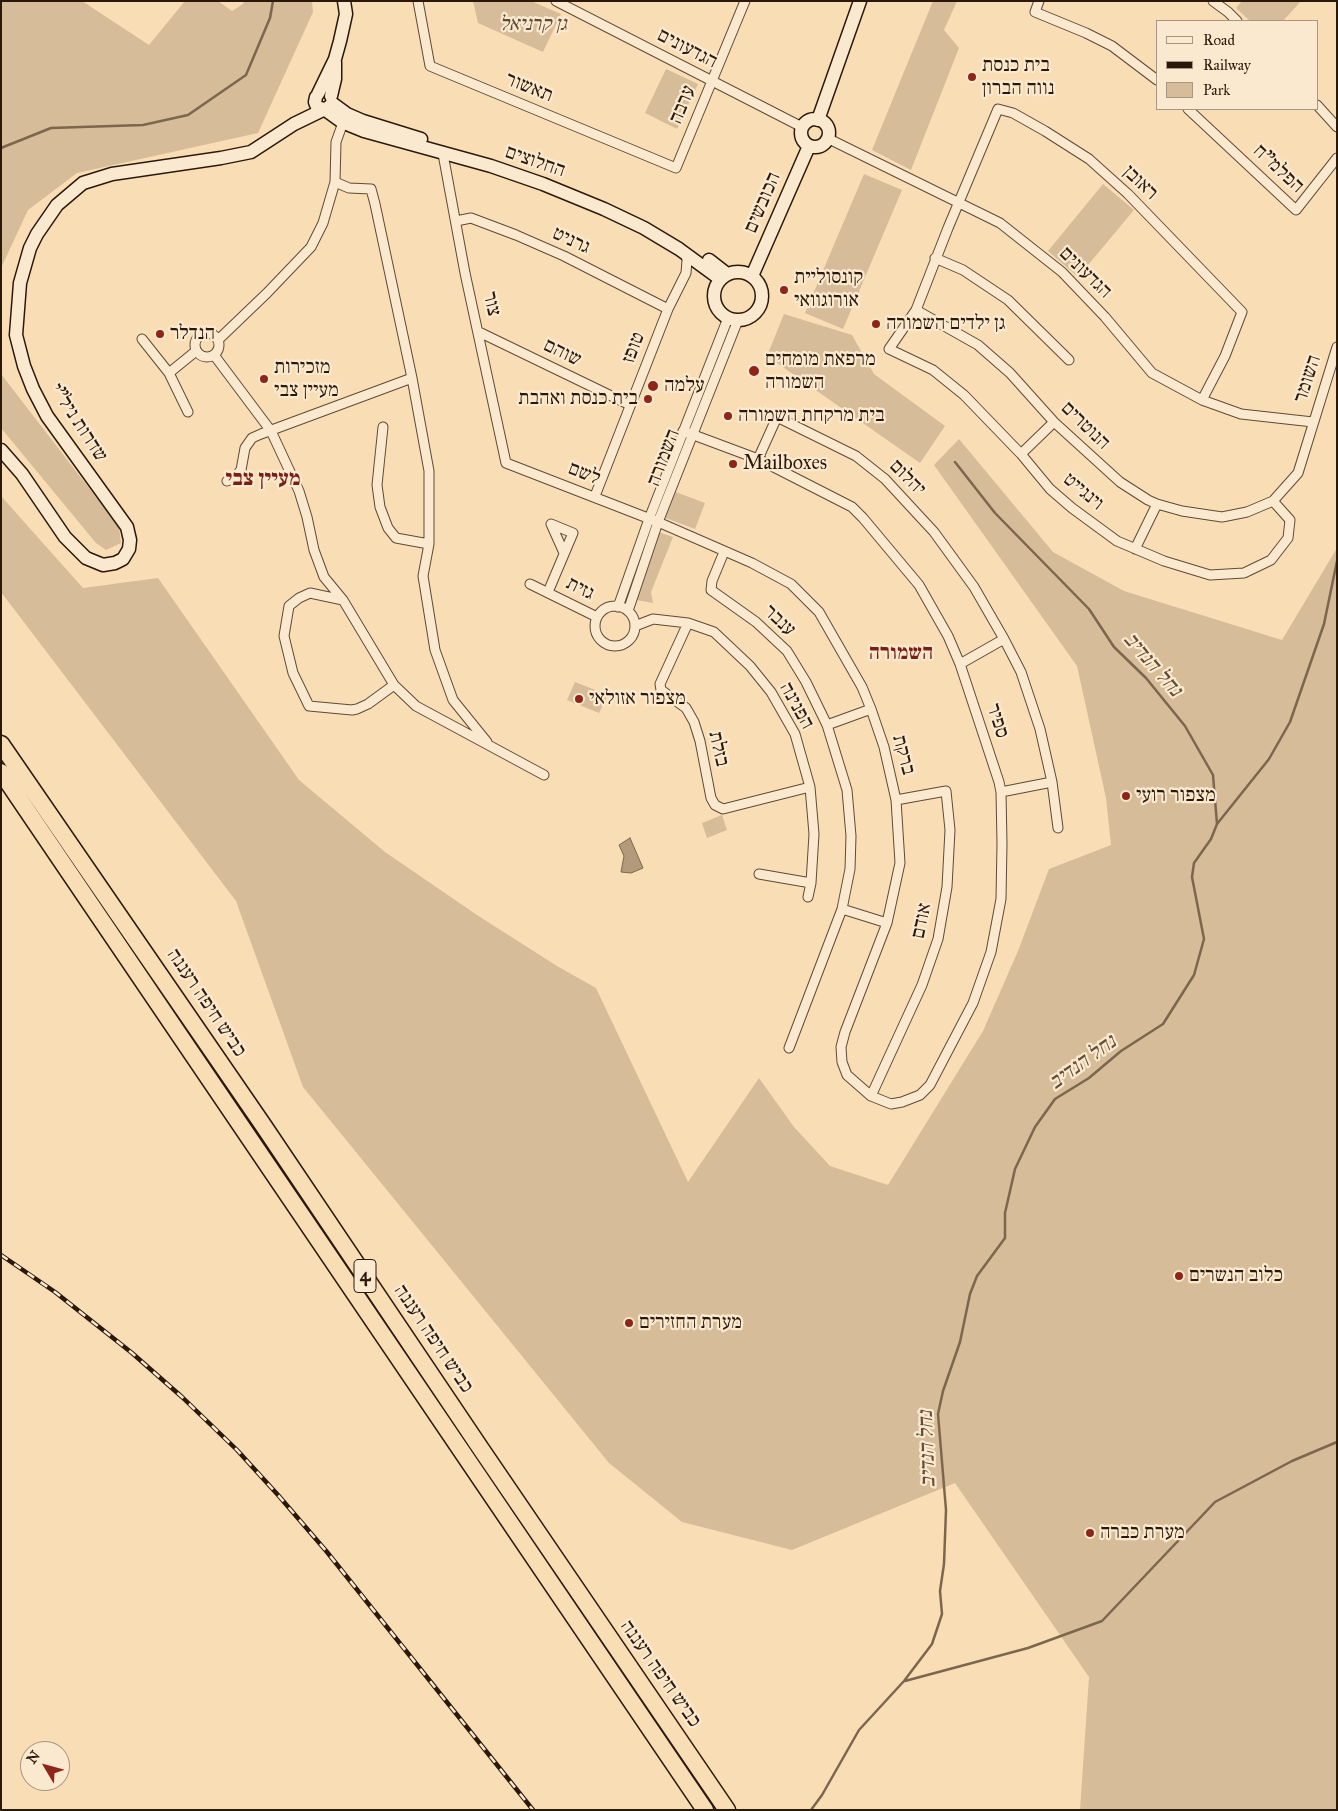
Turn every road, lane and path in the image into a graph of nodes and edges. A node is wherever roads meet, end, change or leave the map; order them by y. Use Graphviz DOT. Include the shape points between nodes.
graph roads {
  1 [pos="344,1"];
  2 [pos="418,1"];
  3 [pos="556,1"];
  4 [pos="745,1"];
  5 [pos="860,1"];
  6 [pos="1039,1"];
  7 [pos="1212,1"];
  8 [pos="1236,20"];
  9 [pos="1156,79"];
  10 [pos="712,82"];
  11 [pos="324,100"];
  12 [pos="1318,106"];
  13 [pos="1189,110"];
  14 [pos="344,118"];
  15 [pos="818,120"];
  16 [pos="802,127"];
  17 [pos="1337,127"];
  18 [pos="827,138"];
  19 [pos="809,146"];
  20 [pos="443,154"];
  21 [pos="1337,158"];
  22 [pos="676,168"];
  23 [pos="335,182"];
  24 [pos="958,203"];
  25 [pos="456,221"];
  26 [pos="686,253"];
  27 [pos="936,258"];
  28 [pos="706,268"];
  29 [pos="686,273"];
  30 [pos="723,276"];
  31 [pos="752,276"];
  32 [pos="668,309"];
  33 [pos="916,310"];
  34 [pos="733,319"];
  35 [pos="480,332"];
  36 [pos="142,339"];
  37 [pos="218,340"];
  38 [pos="1337,347"];
  39 [pos="196,351"];
  40 [pos="214,355"];
  41 [pos="1069,360"];
  42 [pos="169,373"];
  43 [pos="412,378"];
  44 [pos="1202,400"];
  45 [pos="630,405"];
  46 [pos="188,412"];
  47 [pos="1054,422"];
  48 [pos="1313,422"];
  49 [pos="383,427"];
  50 [pos="271,431"];
  51 [pos="688,433"];
  52 [pos="1,450"];
  53 [pos="1021,454"];
  54 [pos="758,459"];
  55 [pos="506,463"];
  56 [pos="227,481"];
  57 [pos="594,495"];
  58 [pos="1273,502"];
  59 [pos="1157,504"];
  60 [pos="654,520"];
  61 [pos="428,544"];
  62 [pos="1135,549"];
  63 [pos="724,552"];
  64 [pos="564,553"];
  65 [pos="530,584"];
  66 [pos="548,592"];
  67 [pos="343,600"];
  68 [pos="618,606"];
  69 [pos="628,611"];
  70 [pos="597,617"];
  71 [pos="688,623"];
  72 [pos="634,626"];
  73 [pos="1004,639"];
  74 [pos="960,664"];
  75 [pos="394,685"];
  76 [pos="872,709"];
  77 [pos="827,726"];
  78 [pos="488,744"];
  79 [pos="2,745"];
  80 [pos="1,772"];
  81 [pos="544,774"];
  82 [pos="1052,782"];
  83 [pos="6,783"];
  84 [pos="810,787"];
  85 [pos="1001,792"];
  86 [pos="896,800"];
  87 [pos="1058,828"];
  88 [pos="759,874"];
  89 [pos="811,883"];
  90 [pos="808,897"];
  91 [pos="842,910"];
  92 [pos="887,923"];
  93 [pos="789,1048"];
  94 [pos="870,1096"];
  95 [pos="705,1810"];
  96 [pos="728,1810"];
  1 -- 11 [label="street" via="346,14 335,59 335,79"];
  2 -- 22 [label="street, תאשור" via="430,66"];
  3 -- 10 [label="street, הגדעונים"];
  4 -- 10 [label="street, ערבה"];
  5 -- 15 [label="street"];
  6 -- 9 [label="street" via="1035,12 1112,46"];
  7 -- 8 [label="street"];
  10 -- 16 [label="street, הגדעונים"];
  10 -- 22 [label="street, ערבה"];
  11 -- 14 [label="street, החלוצים"];
  11 -- 52 [label="street, שדרות ניל\"י" via="251,152 112,174 83,183 58,205 30,248 20,283 16,335 24,366 47,416 127,528 129,549 123,559 103,565 86,558 65,537 22,474"];
  12 -- 17 [label="street"];
  13 -- 21 [label="street, הפלמ\"ח" via="1296,210"];
  14 -- 20 [label="street, החלוצים" via="381,136"];
  14 -- 23 [label="street" via="336,142"];
  14 -- 30 [label="street, החלוצים" via="548,176 599,197 657,226 703,256"];
  15 -- 16 [label="street" via="809,120"];
  15 -- 18 [label="street" via="828,129"];
  16 -- 19 [label="street" via="801,136"];
  18 -- 19 [label="street" via="818,147"];
  18 -- 24 [label="street, הגדעונים"];
  19 -- 31 [label="street, הכובשים"];
  20 -- 25 [label="street, צור"];
  20 -- 26 [label="street, החלוצים" via="491,166 573,195 644,228"];
  23 -- 37 [label="street" via="323,223 311,247"];
  23 -- 43 [label="street" via="349,188 371,189"];
  24 -- 27 [label="street"];
  24 -- 44 [label="street, הגדעונים" via="1000,223 1062,272 1152,373"];
  24 -- 44 [label="street, ראובן" via="998,109 1013,113 1089,159 1128,194 1242,312 1225,356"];
  25 -- 32 [label="street, גרניט" via="471,218 516,235"];
  25 -- 35 [label="street, צור"];
  26 -- 28 [label="street, החלוצים"];
  26 -- 29 [label="street, טופז"];
  27 -- 33 [label="street"];
  27 -- 41 [label="street" via="963,270 1008,300"];
  28 -- 29 [label="street"];
  28 -- 30 [label="street, החלוצים"];
  29 -- 32 [label="street, טופז"];
  30 -- 31 [label="street" via="741,271"];
  30 -- 34 [label="street" via="714,289 714,301 720,312"];
  31 -- 34 [label="street" via="761,287 760,307 752,315"];
  32 -- 45 [label="street, טופז"];
  33 -- 47 [label="street, הנוטרים" via="978,345 1010,373"];
  33 -- 53 [label="street, וינגייט" via="889,349 933,370 958,390"];
  34 -- 51 [label="street, השמורה"];
  35 -- 45 [label="street, שוהם"];
  35 -- 55 [label="street, צור"];
  36 -- 42 [label="street"];
  37 -- 39 [label="street" via="212,334 201,334 196,340"];
  37 -- 40 [label="street" via="218,350"];
  38 -- 48 [label="street, השומר"];
  39 -- 40 [label="street" via="206,358"];
  39 -- 42 [label="street"];
  40 -- 50 [label="street"];
  42 -- 46 [label="street"];
  43 -- 50 [label="street"];
  43 -- 61 [label="street" via="430,471"];
  44 -- 48 [label="street, הגדעונים" via="1242,414"];
  45 -- 57 [label="street, טופז"];
  47 -- 53 [label="street"];
  47 -- 59 [label="street, הנוטרים" via="1120,482"];
  48 -- 58 [label="street, הנוטרים" via="1298,473"];
  49 -- 61 [label="street" via="377,485 388,528 396,538"];
  50 -- 56 [label="street" via="249,442 241,470"];
  50 -- 67 [label="street" via="299,492 324,577"];
  51 -- 54 [label="street, ספיר"];
  51 -- 60 [label="street, השמורה"];
  53 -- 62 [label="street, וינגייט" via="1050,489 1072,508 1117,541"];
  54 -- 73 [label="street, יהלום" via="777,417 856,456 885,479 934,532 974,587"];
  54 -- 74 [label="street, ספיר" via="852,506 918,585 948,636"];
  55 -- 57 [label="street, לשם"];
  57 -- 60 [label="street, לשם"];
  58 -- 59 [label="street, הנוטרים" via="1247,512 1222,516"];
  58 -- 62 [label="street, וינגייט" via="1290,520 1288,538 1271,560 1244,573 1210,575"];
  59 -- 62 [label="street"];
  60 -- 63 [label="street, ברקת"];
  60 -- 68 [label="street, השמורה"];
  60 -- 69 [label="street, השמורה"];
  61 -- 78 [label="street" via="423,576 435,650 454,700"];
  63 -- 76 [label="street, ברקת" via="791,584 819,612"];
  63 -- 77 [label="street, ענבר" via="711,590 756,622 787,651"];
  64 -- 66 [label="street, גזית"];
  65 -- 66 [label="street, גזית"];
  66 -- 70 [label="street, גזית"];
  67 -- 75 [label="street"];
  67 -- 75 [label="street" via="310,593 288,606 284,636 293,673 309,706 357,709"];
  68 -- 69 [label="street"];
  68 -- 70 [label="street" via="607,608"];
  69 -- 72 [label="street"];
  70 -- 72 [label="street" via="597,636 610,646 627,642"];
  71 -- 72 [label="street, הפנינה" via="653,619"];
  71 -- 84 [label="street, הפנינה" via="714,632 750,666 771,692 795,734"];
  71 -- 84 [label="street, בזלת" via="660,684 662,690 686,708 694,722 715,805 723,809"];
  73 -- 74 [label="street"];
  73 -- 82 [label="street, יהלום" via="1021,672 1040,729"];
  74 -- 85 [label="street, ספיר"];
  75 -- 78 [label="street" via="416,706"];
  76 -- 77 [label="street"];
  76 -- 86 [label="street, ברקת"];
  77 -- 91 [label="street, ענבר" via="847,790 851,836 850,869"];
  78 -- 81 [label="street"];
  79 -- 96 [label="highway, כביש חיפה רעננה / 4"];
  80 -- 83 [label="highway, כביש חיפה רעננה / 4"];
  82 -- 85 [label="street"];
  82 -- 87 [label="street, יהלום"];
  83 -- 95 [label="highway, כביש חיפה רעננה / 4"];
  84 -- 89 [label="street, הפנינה" via="814,834"];
  85 -- 94 [label="street, ספיר" via="1001,899 991,952 973,1003 930,1086 920,1095 892,1104"];
  86 -- 92 [label="street, ברקת" via="900,862"];
  86 -- 94 [label="street, אודם" via="946,790 950,830 947,887 938,939 922,985"];
  88 -- 89 [label="street"];
  89 -- 90 [label="street, הפנינה"];
  91 -- 92 [label="street"];
  91 -- 93 [label="street, ענבר"];
  92 -- 94 [label="street, ברקת" via="841,1047 847,1076"];
}
